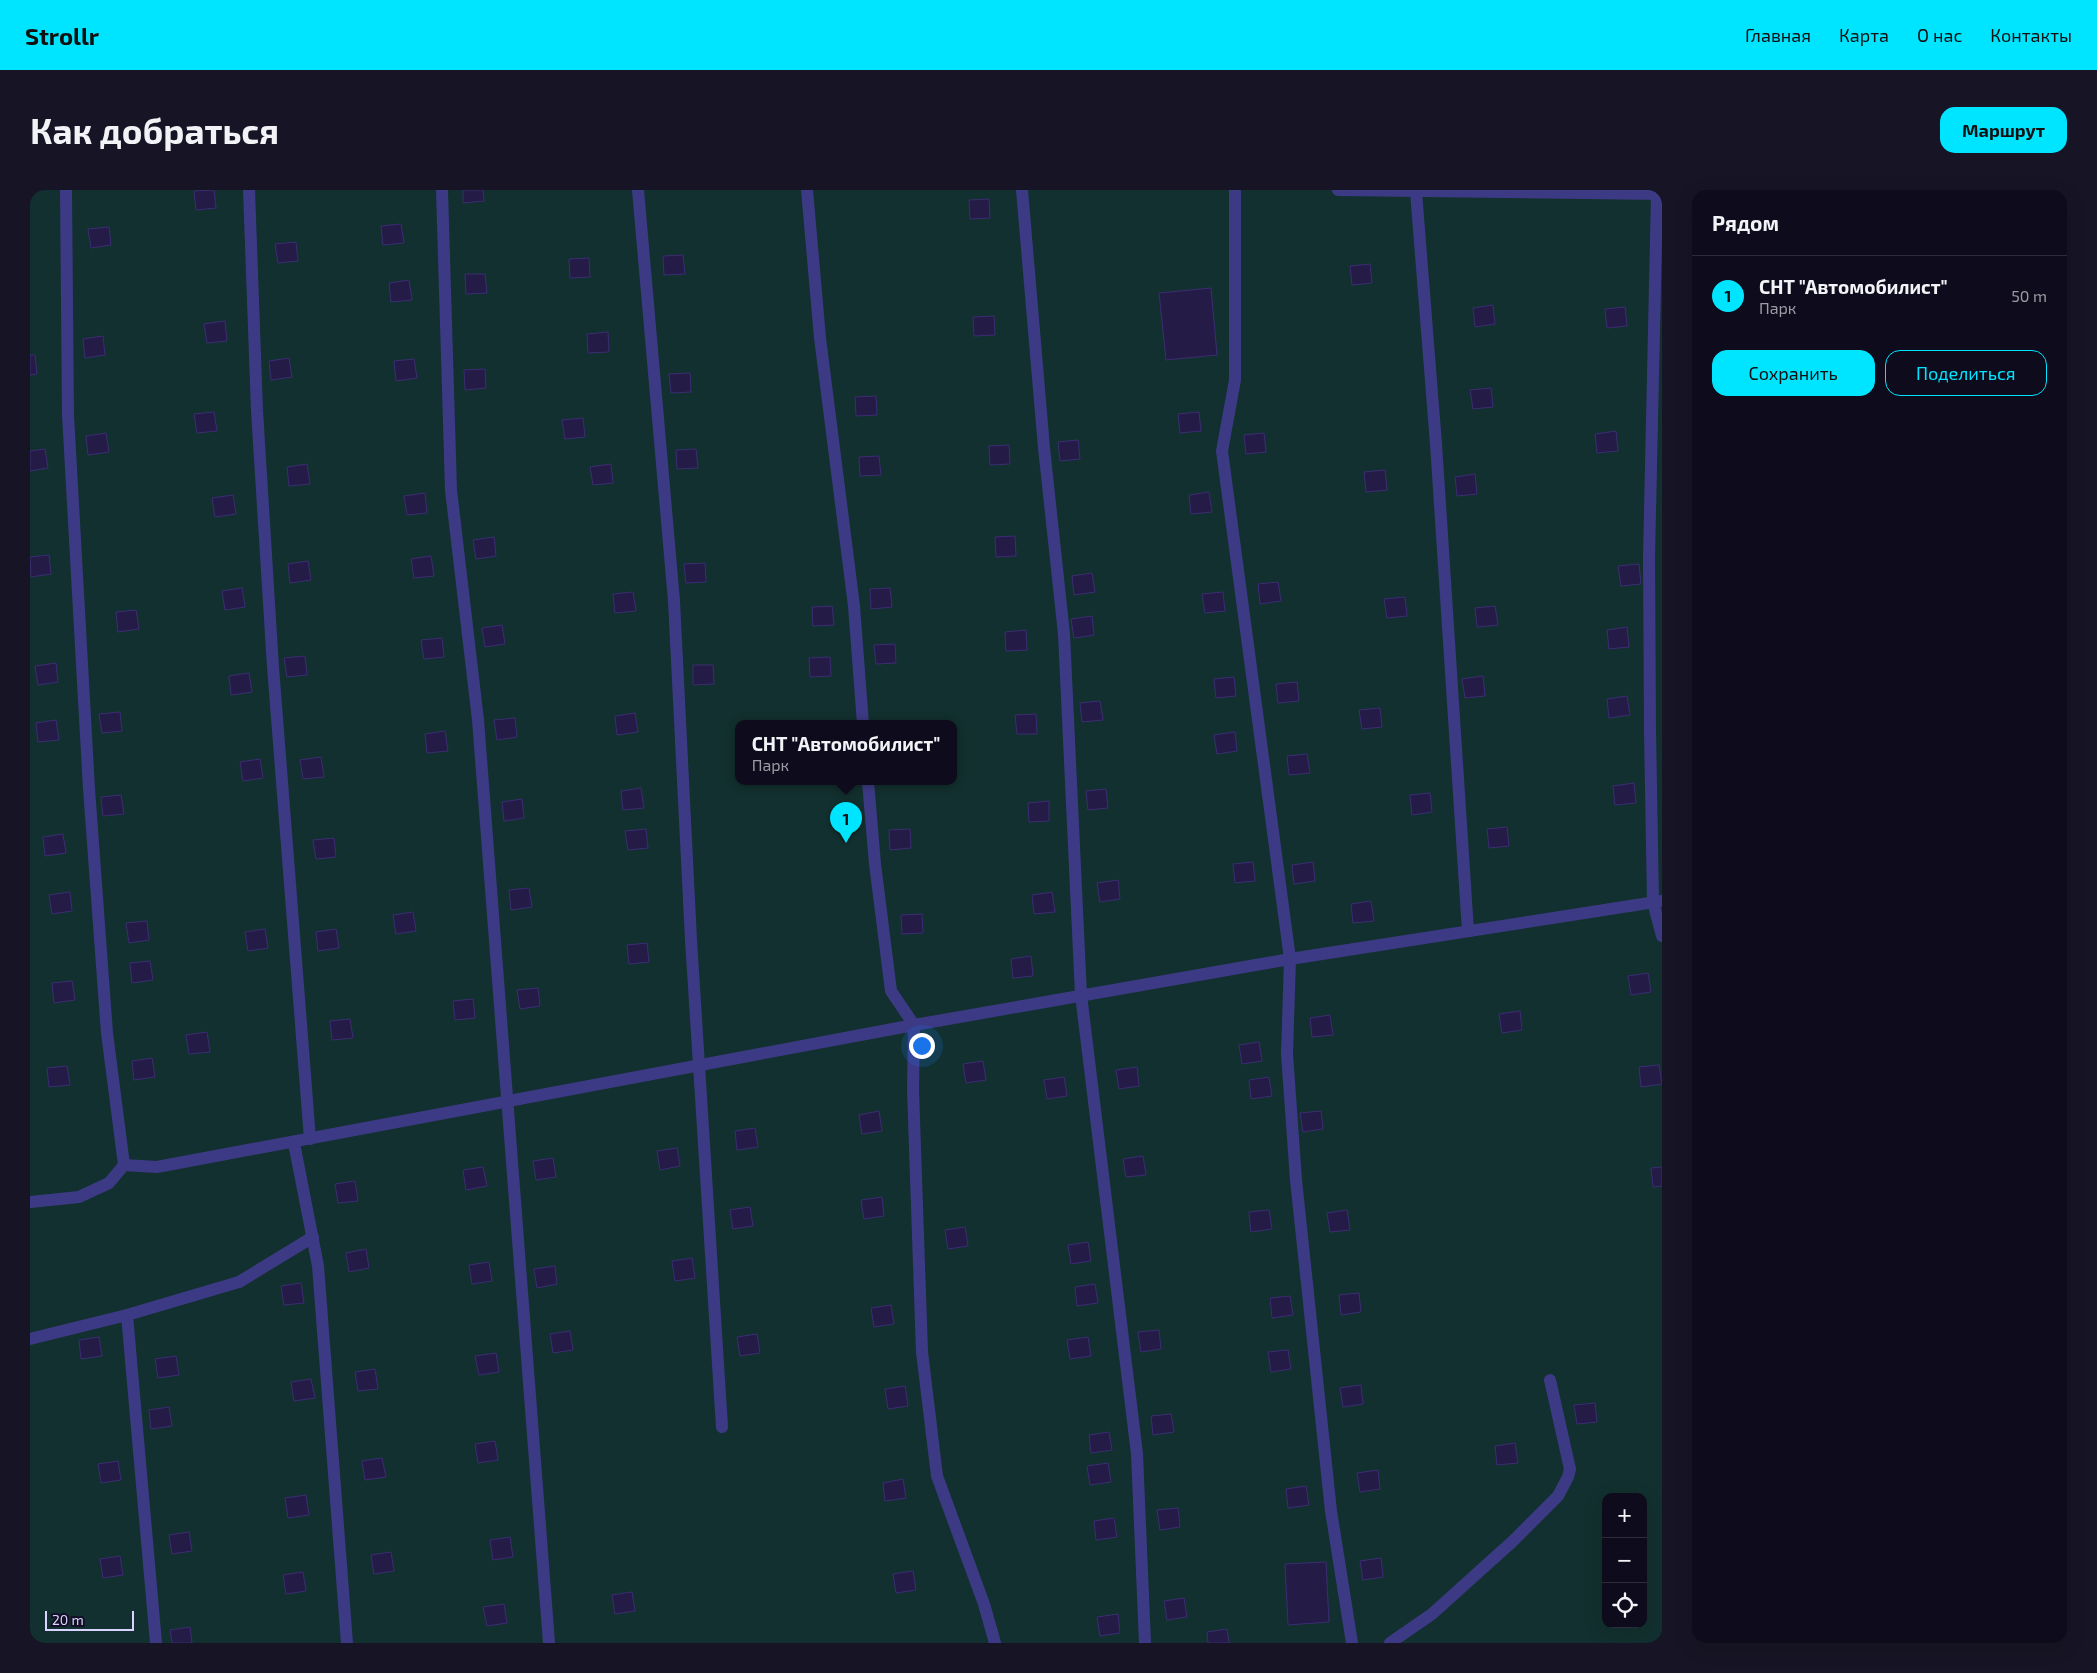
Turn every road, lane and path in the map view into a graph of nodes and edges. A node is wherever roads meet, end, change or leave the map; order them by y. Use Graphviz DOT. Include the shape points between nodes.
graph roads {
  1 [pos="66,190"];
  2 [pos="249,190"];
  3 [pos="442,190"];
  4 [pos="638,190"];
  5 [pos="807,190"];
  6 [pos="1022,190"];
  7 [pos="1235,190"];
  8 [pos="1333,190"];
  9 [pos="1338,190"];
  10 [pos="1578,191"];
  11 [pos="1416,192"];
  12 [pos="1659,194"];
  13 [pos="863,720"];
  14 [pos="868,785"];
  15 [pos="1658,901"];
  16 [pos="1468,931"];
  17 [pos="1662,936"];
  18 [pos="1290,959"];
  19 [pos="1081,996"];
  20 [pos="914,1024"];
  21 [pos="700,1065"];
  22 [pos="506,1101"];
  23 [pos="310,1139"];
  24 [pos="294,1142"];
  25 [pos="124,1165"];
  26 [pos="30,1202"];
  27 [pos="313,1237"];
  28 [pos="127,1315"];
  29 [pos="30,1339"];
  30 [pos="1550,1380"];
  31 [pos="722,1427"];
  32 [pos="156,1643"];
  33 [pos="347,1643"];
  34 [pos="549,1643"];
  35 [pos="995,1643"];
  36 [pos="1145,1643"];
  37 [pos="1352,1643"];
  38 [pos="1390,1643"];
  1 -- 25 [label="street" via="68,415 89,790 107,1033"];
  2 -- 23 [label="street" via="257,411 272,667"];
  3 -- 22 [label="street" via="451,490 478,720"];
  4 -- 21 [label="street" via="674,601"];
  5 -- 13 [label="street" via="820,338 854,606"];
  6 -- 19 [label="street" via="1064,634"];
  7 -- 18 [label="street" via="1235,380 1222,451"];
  8 -- 9 [label="street"];
  9 -- 11 [label="street"];
  10 -- 11 [label="street"];
  10 -- 12 [label="street"];
  11 -- 16 [label="street"];
  12 -- 15 [label="street" via="1649,557"];
  14 -- 20 [label="street" via="891,991"];
  15 -- 16 [label="street"];
  15 -- 17 [label="street"];
  16 -- 18 [label="street"];
  18 -- 19 [label="street"];
  18 -- 37 [label="street" via="1287,1054 1296,1180 1331,1511"];
  19 -- 20 [label="street"];
  19 -- 36 [label="street" via="1137,1454"];
  20 -- 21 [label="street"];
  20 -- 35 [label="street" via="913,1090 922,1352 937,1476"];
  21 -- 22 [label="street"];
  21 -- 31 [label="street"];
  22 -- 23 [label="street"];
  22 -- 34 [label="street"];
  23 -- 24 [label="street"];
  24 -- 25 [label="street" via="157,1168"];
  24 -- 27 [label="street"];
  25 -- 26 [label="street" via="109,1183 79,1197"];
  27 -- 28 [label="street" via="239,1282"];
  27 -- 33 [label="street" via="318,1266"];
  28 -- 29 [label="street"];
  28 -- 32 [label="street"];
  30 -- 38 [label="street" via="1570,1469 1558,1496 1432,1614"];
}
